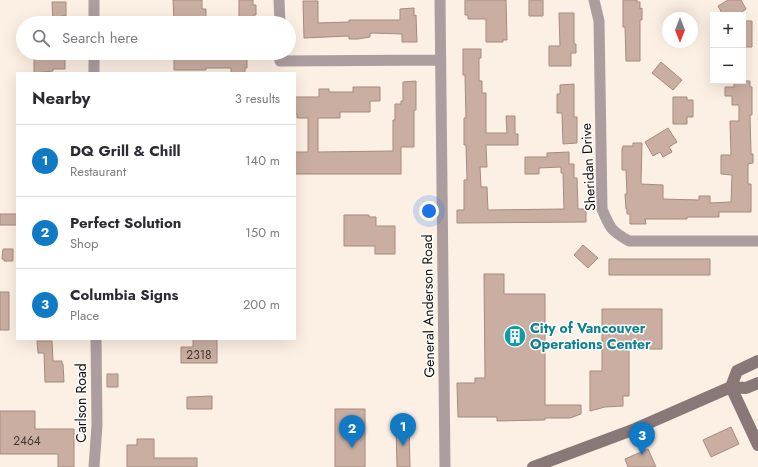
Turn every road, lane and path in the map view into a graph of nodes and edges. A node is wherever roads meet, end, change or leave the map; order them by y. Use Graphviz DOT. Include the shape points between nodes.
graph roads {
  1 [pos="94,0"];
  2 [pos="279,0"];
  3 [pos="440,0"];
  4 [pos="594,0"];
  5 [pos="94,16"];
  6 [pos="280,16"];
  7 [pos="296,57"];
  8 [pos="94,60"];
  9 [pos="440,60"];
  10 [pos="94,72"];
  11 [pos="758,241"];
  12 [pos="96,340"];
  13 [pos="758,361"];
  14 [pos="758,383"];
  15 [pos="731,387"];
  16 [pos="758,445"];
  17 [pos="94,467"];
  18 [pos="446,467"];
  19 [pos="533,467"];
  1 -- 5 [label="street"];
  2 -- 6 [label="street"];
  3 -- 9 [label="street, General Anderson Road"];
  4 -- 11 [label="street, Sheridan Drive" via="599,21 602,209 607,222 615,233 629,241"];
  7 -- 9 [label="street"];
  8 -- 10 [label="street"];
  9 -- 18 [label="street, General Anderson Road"];
  12 -- 17 [label="street, Carlson Road" via="97,425"];
  13 -- 15 [label="main road" via="737,371"];
  14 -- 15 [label="main road" via="746,388"];
  15 -- 16 [label="main road"];
  15 -- 19 [label="main road" via="635,429"];
}
